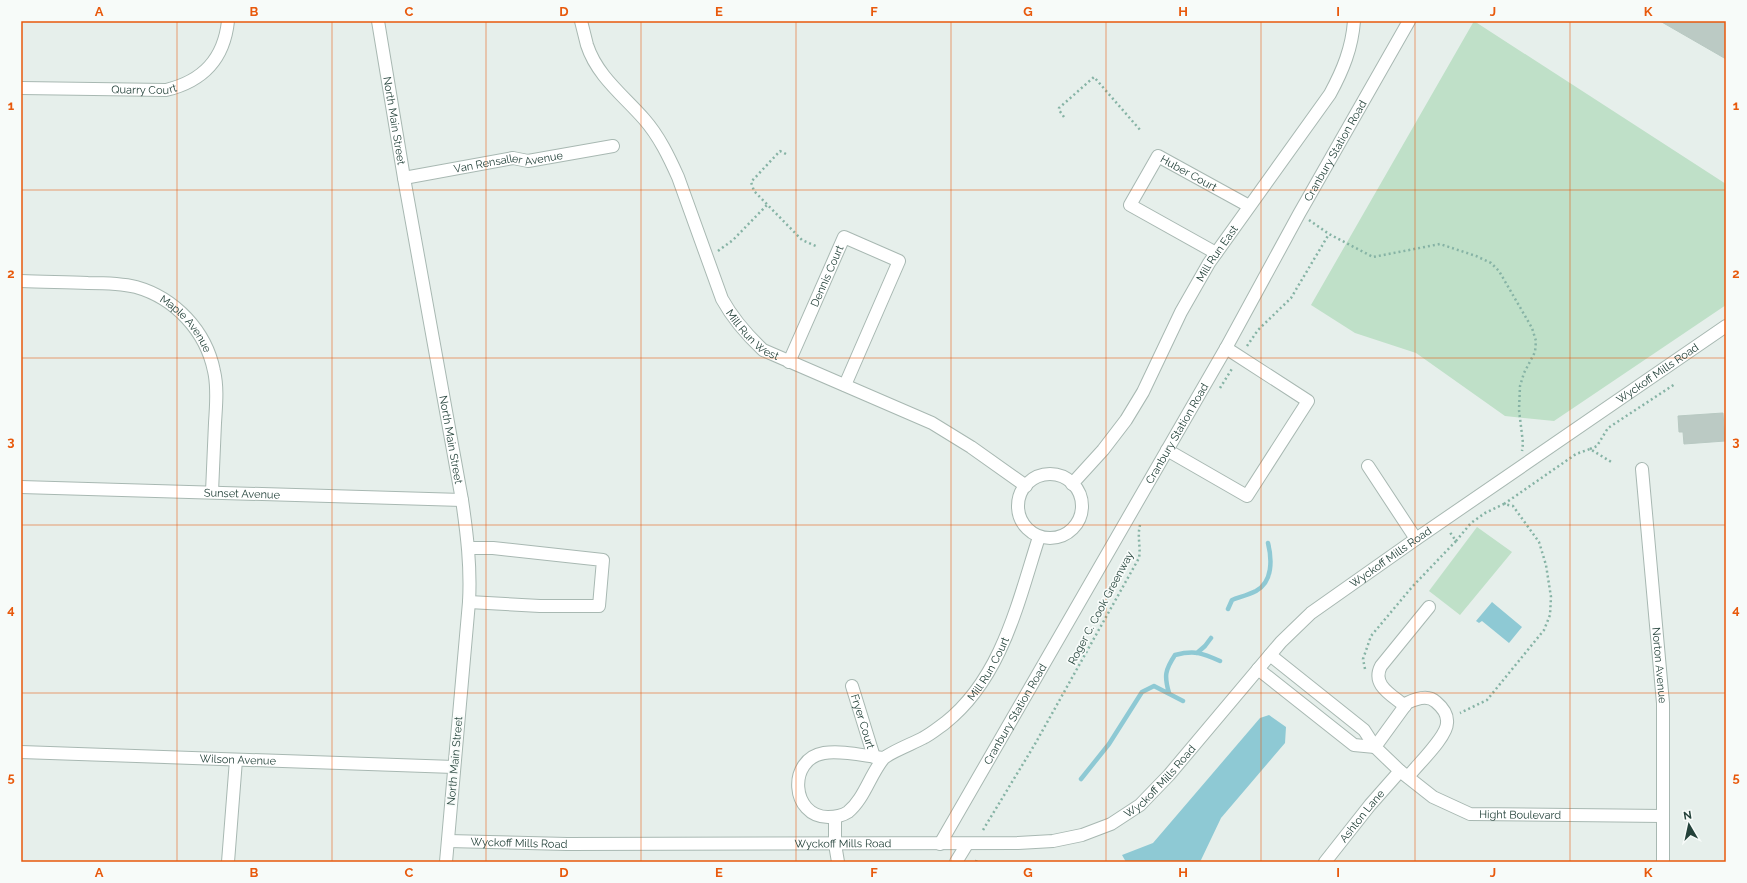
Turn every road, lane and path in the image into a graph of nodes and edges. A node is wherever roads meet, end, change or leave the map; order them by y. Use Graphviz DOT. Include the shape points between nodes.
graph roads {
  1 [pos="228,21"];
  2 [pos="378,21"];
  3 [pos="581,21"];
  4 [pos="1354,21"];
  5 [pos="1409,21"];
  6 [pos="21,88"];
  7 [pos="1064,117"];
  8 [pos="1141,131"];
  9 [pos="613,146"];
  10 [pos="786,154"];
  11 [pos="404,178"];
  12 [pos="767,205"];
  13 [pos="1249,206"];
  14 [pos="1299,214"];
  15 [pos="1329,234"];
  16 [pos="816,246"];
  17 [pos="1216,253"];
  18 [pos="706,256"];
  19 [pos="21,281"];
  20 [pos="1726,326"];
  21 [pos="1226,348"];
  22 [pos="1239,357"];
  23 [pos="789,362"];
  24 [pos="1675,384"];
  25 [pos="845,385"];
  26 [pos="1218,392"];
  27 [pos="1590,449"];
  28 [pos="1166,450"];
  29 [pos="1519,454"];
  30 [pos="1614,463"];
  31 [pos="1368,466"];
  32 [pos="1642,469"];
  33 [pos="1072,484"];
  34 [pos="21,486"];
  35 [pos="1026,486"];
  36 [pos="212,492"];
  37 [pos="462,500"];
  38 [pos="1504,504"];
  39 [pos="1142,521"];
  40 [pos="1039,537"];
  41 [pos="1416,539"];
  42 [pos="1456,542"];
  43 [pos="469,548"];
  44 [pos="469,602"];
  45 [pos="1430,607"];
  46 [pos="1270,655"];
  47 [pos="1258,669"];
  48 [pos="852,686"];
  49 [pos="1318,693"];
  50 [pos="1405,706"];
  51 [pos="1307,708"];
  52 [pos="1460,713"];
  53 [pos="1375,747"];
  54 [pos="21,752"];
  55 [pos="879,758"];
  56 [pos="236,760"];
  57 [pos="454,767"];
  58 [pos="1404,774"];
  59 [pos="1663,816"];
  60 [pos="835,817"];
  61 [pos="983,831"];
  62 [pos="448,841"];
  63 [pos="835,844"];
  64 [pos="940,844"];
  65 [pos="967,844"];
  66 [pos="977,858"];
  67 [pos="228,862"];
  68 [pos="446,862"];
  69 [pos="838,862"];
  70 [pos="956,862"];
  71 [pos="976,862"];
  72 [pos="1325,862"];
  73 [pos="1663,862"];
  1 -- 6 [label="street, Quarry Court" via="224,42 217,57 208,69 182,86 166,90"];
  2 -- 11 [label="street, North Main Street"];
  3 -- 18 [label="street, Mill Run West" via="587,46 598,66 658,137 678,177"];
  4 -- 13 [label="street, Mill Run East" via="1348,55 1330,94"];
  5 -- 14 [label="street, Cranbury Station Road"];
  7 -- 8 [label="path" via="1059,108 1094,77"];
  9 -- 11 [label="street, Van Rensaller Avenue" via="528,161 513,158"];
  10 -- 12 [label="path" via="780,151 752,182 754,191"];
  11 -- 37 [label="street, North Main Street"];
  12 -- 16 [label="path" via="802,240"];
  12 -- 18 [label="path" via="724,247"];
  13 -- 17 [label="street, Mill Run East"];
  13 -- 17 [label="street, Huber Court" via="1158,156 1130,205"];
  14 -- 15 [label="path"];
  14 -- 21 [label="street, Cranbury Station Road"];
  15 -- 22 [label="path" via="1290,298 1258,330"];
  15 -- 29 [label="path" via="1374,257 1440,244 1491,263 1500,271 1532,328 1536,341 1535,352 1520,386 1519,410 1523,443"];
  17 -- 33 [label="street, Mill Run East" via="1181,312 1126,420"];
  18 -- 23 [label="street, Mill Run West" via="722,299 732,317 763,350"];
  19 -- 36 [label="street, Maple Avenue" via="135,287 155,294 187,318 208,351 214,371 216,390"];
  20 -- 41 [label="street, Wyckoff Mills Road"];
  21 -- 22 [label="street"];
  21 -- 28 [label="street, Cranbury Station Road"];
  22 -- 26 [label="path"];
  22 -- 28 [label="street" via="1308,401 1247,496"];
  23 -- 25 [label="street, Mill Run West"];
  23 -- 25 [label="street, Dennis Court" via="844,237 899,261"];
  24 -- 27 [label="path" via="1608,428 1597,446"];
  25 -- 35 [label="street, Mill Run West" via="932,423"];
  27 -- 30 [label="path"];
  27 -- 38 [label="path" via="1576,454"];
  28 -- 64 [label="street, Cranbury Station Road"];
  31 -- 41 [label="street"];
  32 -- 59 [label="street, Norton Avenue" via="1663,703"];
  33 -- 35 [label="street" via="1064,478 1049,475 1034,479"];
  33 -- 40 [label="street" via="1081,500 1082,510 1079,519 1067,533 1058,537"];
  34 -- 36 [label="street, Sunset Avenue"];
  35 -- 40 [label="street" via="1018,502 1020,519 1028,530"];
  36 -- 37 [label="street, Sunset Avenue"];
  37 -- 43 [label="street, North Main Street"];
  38 -- 42 [label="path" via="1472,523"];
  38 -- 52 [label="path" via="1513,506 1539,542 1551,597 1550,616 1544,630 1487,700"];
  39 -- 61 [label="path, Roger C. Cook Greenway" via="1138,539 1141,548 1139,558"];
  40 -- 55 [label="street, Mill Run Court" via="1011,626 980,685 959,711 925,738"];
  41 -- 46 [label="street, Wyckoff Mills Road" via="1311,613"];
  43 -- 44 [label="street, North Main Street"];
  43 -- 44 [label="street" via="493,548 603,560 599,606"];
  44 -- 57 [label="street, North Main Street"];
  45 -- 50 [label="street" via="1377,672 1377,679 1381,685"];
  46 -- 47 [label="street, Wyckoff Mills Road"];
  46 -- 49 [label="street, Hight Boulevard"];
  47 -- 51 [label="street"];
  47 -- 65 [label="street, Wyckoff Mills Road" via="1169,775 1140,805 1112,824 1082,835 1053,841"];
  48 -- 55 [label="street, Fryer Court"];
  49 -- 51 [label="street"];
  49 -- 53 [label="street, Hight Boulevard" via="1364,730"];
  50 -- 53 [label="street"];
  50 -- 58 [label="street, Ashton Lane" via="1414,699 1433,699 1446,714 1447,723 1442,736"];
  51 -- 53 [label="street" via="1354,745"];
  53 -- 58 [label="street, Hight Boulevard"];
  54 -- 56 [label="street, Wilson Avenue"];
  55 -- 60 [label="street" via="853,807 846,814"];
  55 -- 60 [label="street" via="835,752 822,753 805,763 798,778 799,796 805,806 814,813 824,817"];
  56 -- 57 [label="street, Wilson Avenue"];
  56 -- 67 [label="street"];
  57 -- 62 [label="street, North Main Street"];
  58 -- 59 [label="street, Hight Boulevard" via="1433,797 1470,814"];
  58 -- 72 [label="street, Ashton Lane" via="1370,805"];
  59 -- 73 [label="street, Norton Avenue"];
  60 -- 63 [label="street"];
  62 -- 63 [label="street, Wyckoff Mills Road" via="567,844"];
  62 -- 68 [label="street, North Main Street"];
  63 -- 64 [label="street, Wyckoff Mills Road"];
  63 -- 69 [label="street"];
  64 -- 65 [label="street, Wyckoff Mills Road"];
  65 -- 70 [label="street"];
  66 -- 71 [label="path"];
}
